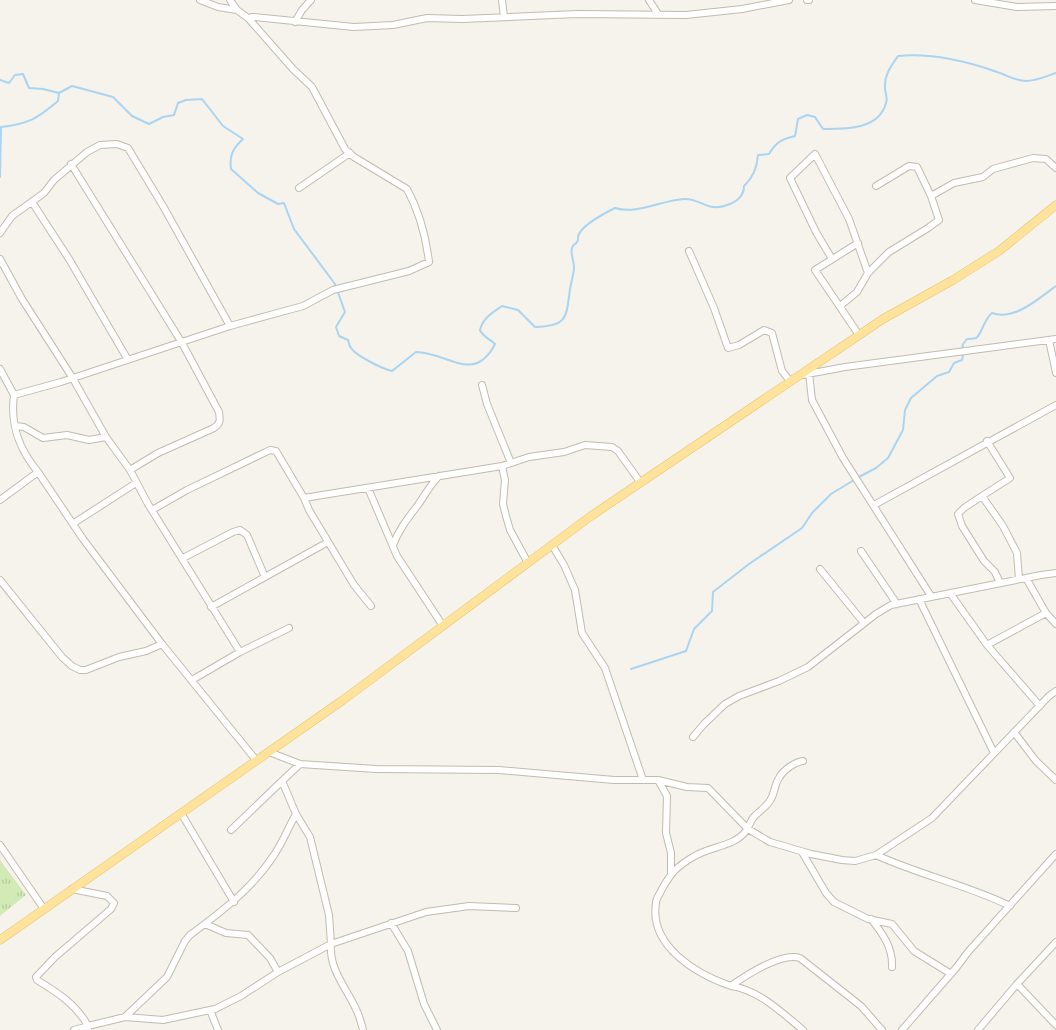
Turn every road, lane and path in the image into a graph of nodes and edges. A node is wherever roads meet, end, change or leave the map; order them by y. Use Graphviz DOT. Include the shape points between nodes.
graph roads {
  1 [pos="200,0"];
  2 [pos="230,0"];
  3 [pos="311,0"];
  4 [pos="502,0"];
  5 [pos="649,0"];
  6 [pos="787,0"];
  7 [pos="975,0"];
  8 [pos="757,3"];
  9 [pos="1056,6"];
  10 [pos="237,10"];
  11 [pos="658,14"];
  12 [pos="504,17"];
  13 [pos="248,18"];
  14 [pos="295,22"];
  15 [pos="350,153"];
  16 [pos="71,164"];
  17 [pos="1056,168"];
  18 [pos="876,186"];
  19 [pos="299,188"];
  20 [pos="931,196"];
  21 [pos="32,202"];
  22 [pos="1056,205"];
  23 [pos="0,233"];
  24 [pos="858,243"];
  25 [pos="689,251"];
  26 [pos="0,259"];
  27 [pos="832,259"];
  28 [pos="868,273"];
  29 [pos="840,306"];
  30 [pos="230,326"];
  31 [pos="859,335"];
  32 [pos="1056,339"];
  33 [pos="1048,340"];
  34 [pos="182,343"];
  35 [pos="128,360"];
  36 [pos="0,369"];
  37 [pos="809,373"];
  38 [pos="1056,373"];
  39 [pos="799,375"];
  40 [pos="72,377"];
  41 [pos="790,381"];
  42 [pos="0,383"];
  43 [pos="8,385"];
  44 [pos="482,385"];
  45 [pos="14,395"];
  46 [pos="1056,405"];
  47 [pos="14,426"];
  48 [pos="106,437"];
  49 [pos="987,441"];
  50 [pos="511,463"];
  51 [pos="502,466"];
  52 [pos="130,470"];
  53 [pos="38,472"];
  54 [pos="439,476"];
  55 [pos="640,482"];
  56 [pos="136,483"];
  57 [pos="368,488"];
  58 [pos="982,496"];
  59 [pos="304,498"];
  60 [pos="0,500"];
  61 [pos="874,505"];
  62 [pos="152,510"];
  63 [pos="74,523"];
  64 [pos="328,542"];
  65 [pos="393,545"];
  66 [pos="552,545"];
  67 [pos="862,551"];
  68 [pos="183,558"];
  69 [pos="528,563"];
  70 [pos="820,569"];
  71 [pos="1056,573"];
  72 [pos="265,577"];
  73 [pos="1026,578"];
  74 [pos="1018,579"];
  75 [pos="0,580"];
  76 [pos="1000,583"];
  77 [pos="950,593"];
  78 [pos="931,596"];
  79 [pos="919,599"];
  80 [pos="897,604"];
  81 [pos="371,606"];
  82 [pos="211,607"];
  83 [pos="1046,613"];
  84 [pos="864,624"];
  85 [pos="1056,624"];
  86 [pos="443,626"];
  87 [pos="289,628"];
  88 [pos="162,644"];
  89 [pos="987,644"];
  90 [pos="240,652"];
  91 [pos="192,680"];
  92 [pos="1056,692"];
  93 [pos="1040,706"];
  94 [pos="1014,732"];
  95 [pos="693,737"];
  96 [pos="269,752"];
  97 [pos="994,753"];
  98 [pos="256,760"];
  99 [pos="803,762"];
  100 [pos="300,764"];
  101 [pos="643,780"];
  102 [pos="658,780"];
  103 [pos="1056,780"];
  104 [pos="282,781"];
  105 [pos="181,813"];
  106 [pos="296,814"];
  107 [pos="748,829"];
  108 [pos="232,830"];
  109 [pos="0,845"];
  110 [pos="802,852"];
  111 [pos="1056,854"];
  112 [pos="876,855"];
  113 [pos="671,873"];
  114 [pos="72,889"];
  115 [pos="234,902"];
  116 [pos="1010,906"];
  117 [pos="44,908"];
  118 [pos="516,908"];
  119 [pos="871,919"];
  120 [pos="391,922"];
  121 [pos="206,924"];
  122 [pos="0,940"];
  123 [pos="1056,942"];
  124 [pos="332,944"];
  125 [pos="892,967"];
  126 [pos="278,972"];
  127 [pos="951,974"];
  128 [pos="1017,984"];
  129 [pos="730,986"];
  130 [pos="210,1010"];
  131 [pos="125,1017"];
  132 [pos="1056,1025"];
  133 [pos="88,1028"];
  134 [pos="74,1030"];
  135 [pos="218,1030"];
  136 [pos="363,1030"];
  137 [pos="437,1030"];
  138 [pos="803,1030"];
  139 [pos="882,1030"];
  140 [pos="902,1030"];
  141 [pos="978,1030"];
  1 -- 10 [label="street"];
  2 -- 10 [label="street"];
  3 -- 14 [label="street"];
  4 -- 12 [label="street"];
  5 -- 11 [label="street"];
  6 -- 8 [label="street"];
  7 -- 9 [label="street" via="1017,7"];
  8 -- 11 [label="street" via="686,15"];
  10 -- 13 [label="street"];
  11 -- 12 [label="street"];
  12 -- 14 [label="street" via="427,18 393,25 354,27"];
  13 -- 14 [label="street"];
  13 -- 15 [label="street" via="312,87 336,135"];
  15 -- 19 [label="street"];
  15 -- 30 [label="street" via="407,189 423,230 429,262 409,271 332,290 303,306"];
  16 -- 21 [label="street"];
  16 -- 30 [label="street" via="100,145 117,144 128,148"];
  16 -- 34 [label="street"];
  17 -- 20 [label="street" via="1046,159 1033,158 993,169 983,177 954,183"];
  18 -- 20 [label="street" via="913,166"];
  20 -- 28 [label="street" via="938,220 889,252"];
  21 -- 23 [label="street" via="12,216"];
  21 -- 35 [label="street"];
  22 -- 31 [label="main road" via="999,251"];
  24 -- 27 [label="street"];
  24 -- 27 [label="street" via="815,154 790,178"];
  24 -- 28 [label="street"];
  25 -- 41 [label="street" via="728,348 764,330 772,333 782,371"];
  26 -- 40 [label="street"];
  27 -- 29 [label="street" via="815,270"];
  28 -- 29 [label="street" via="857,292"];
  29 -- 31 [label="street"];
  30 -- 34 [label="street"];
  31 -- 39 [label="main road"];
  32 -- 33 [label="street"];
  33 -- 37 [label="street"];
  33 -- 38 [label="street"];
  34 -- 35 [label="street"];
  34 -- 52 [label="street" via="219,412 219,425 158,453"];
  35 -- 40 [label="street"];
  36 -- 43 [label="street"];
  37 -- 39 [label="street"];
  37 -- 61 [label="street" via="812,400 843,458"];
  39 -- 41 [label="main road"];
  40 -- 45 [label="street"];
  40 -- 48 [label="street"];
  41 -- 55 [label="main road"];
  42 -- 43 [label="street"];
  43 -- 45 [label="street"];
  44 -- 50 [label="street"];
  45 -- 47 [label="street"];
  46 -- 49 [label="street"];
  47 -- 48 [label="street" via="24,427 43,438 67,435 89,440"];
  47 -- 53 [label="street" via="21,448"];
  48 -- 52 [label="street"];
  49 -- 58 [label="street" via="1010,478"];
  49 -- 61 [label="street"];
  50 -- 51 [label="street"];
  50 -- 55 [label="street" via="585,445 612,447"];
  51 -- 54 [label="street"];
  51 -- 69 [label="street" via="506,480 503,504 506,516"];
  52 -- 56 [label="street"];
  53 -- 60 [label="street"];
  53 -- 63 [label="street"];
  54 -- 57 [label="street"];
  54 -- 65 [label="street" via="404,522"];
  55 -- 66 [label="main road"];
  56 -- 62 [label="street"];
  56 -- 63 [label="street"];
  57 -- 59 [label="street"];
  57 -- 65 [label="street"];
  58 -- 74 [label="street" via="1017,553"];
  58 -- 76 [label="street" via="958,514 962,526"];
  59 -- 62 [label="street" via="276,451 270,450"];
  59 -- 64 [label="street"];
  61 -- 78 [label="street"];
  62 -- 68 [label="street"];
  63 -- 88 [label="street"];
  64 -- 72 [label="street"];
  64 -- 81 [label="street"];
  65 -- 86 [label="street"];
  66 -- 69 [label="main road"];
  66 -- 101 [label="street" via="576,590 582,633 605,668"];
  67 -- 80 [label="street"];
  68 -- 72 [label="street" via="240,530 247,535"];
  68 -- 82 [label="street"];
  69 -- 86 [label="main road"];
  70 -- 84 [label="street"];
  71 -- 73 [label="street"];
  72 -- 82 [label="street"];
  73 -- 74 [label="street"];
  73 -- 83 [label="street"];
  74 -- 76 [label="street"];
  75 -- 88 [label="street" via="62,657 80,670"];
  76 -- 77 [label="street"];
  77 -- 78 [label="street"];
  77 -- 89 [label="street"];
  78 -- 79 [label="street"];
  79 -- 80 [label="street"];
  79 -- 97 [label="street"];
  80 -- 84 [label="street"];
  82 -- 90 [label="street"];
  83 -- 85 [label="street"];
  83 -- 89 [label="street"];
  84 -- 95 [label="street" via="808,667 725,704"];
  86 -- 96 [label="main road"];
  87 -- 90 [label="street"];
  88 -- 91 [label="street"];
  89 -- 93 [label="street"];
  90 -- 91 [label="street"];
  91 -- 98 [label="street"];
  92 -- 93 [label="street"];
  93 -- 94 [label="street"];
  94 -- 97 [label="street"];
  94 -- 103 [label="street" via="1036,761"];
  96 -- 98 [label="main road"];
  96 -- 100 [label="street"];
  97 -- 112 [label="street" via="932,818"];
  98 -- 105 [label="main road"];
  99 -- 107 [label="street" via="798,762 778,778 771,799 751,820"];
  100 -- 101 [label="street" via="376,769 499,770"];
  100 -- 104 [label="street"];
  101 -- 102 [label="street"];
  102 -- 107 [label="street" via="708,788"];
  102 -- 113 [label="street" via="667,796 666,833"];
  104 -- 106 [label="street"];
  104 -- 108 [label="street"];
  105 -- 114 [label="main road"];
  105 -- 115 [label="street"];
  106 -- 115 [label="street" via="273,857"];
  106 -- 124 [label="street" via="310,838 329,915"];
  107 -- 110 [label="street" via="770,842"];
  107 -- 113 [label="street" via="740,838 707,849"];
  109 -- 117 [label="street"];
  110 -- 112 [label="street" via="855,861"];
  110 -- 119 [label="street" via="834,902"];
  111 -- 116 [label="street"];
  112 -- 116 [label="street"];
  113 -- 129 [label="street" via="656,902 660,936 682,961"];
  114 -- 117 [label="main road"];
  114 -- 133 [label="street" via="107,896 114,906 55,957 36,978 63,996"];
  115 -- 121 [label="street"];
  116 -- 127 [label="street"];
  117 -- 122 [label="main road"];
  118 -- 120 [label="street" via="452,907"];
  119 -- 125 [label="street" via="887,942"];
  119 -- 127 [label="street" via="892,924 914,951"];
  120 -- 124 [label="street"];
  120 -- 137 [label="street" via="408,952 424,1004"];
  121 -- 126 [label="street" via="226,933 248,935 270,958"];
  121 -- 131 [label="street" via="185,941 168,977"];
  123 -- 128 [label="street"];
  124 -- 126 [label="street"];
  124 -- 136 [label="street" via="334,966"];
  126 -- 130 [label="street" via="241,996"];
  127 -- 140 [label="street"];
  128 -- 132 [label="street"];
  128 -- 141 [label="street"];
  129 -- 138 [label="street" via="742,987 764,999"];
  129 -- 139 [label="street" via="774,961 794,956 861,1006"];
  130 -- 131 [label="street" via="163,1020"];
  130 -- 135 [label="street"];
  131 -- 133 [label="street"];
  133 -- 134 [label="street"];
}
